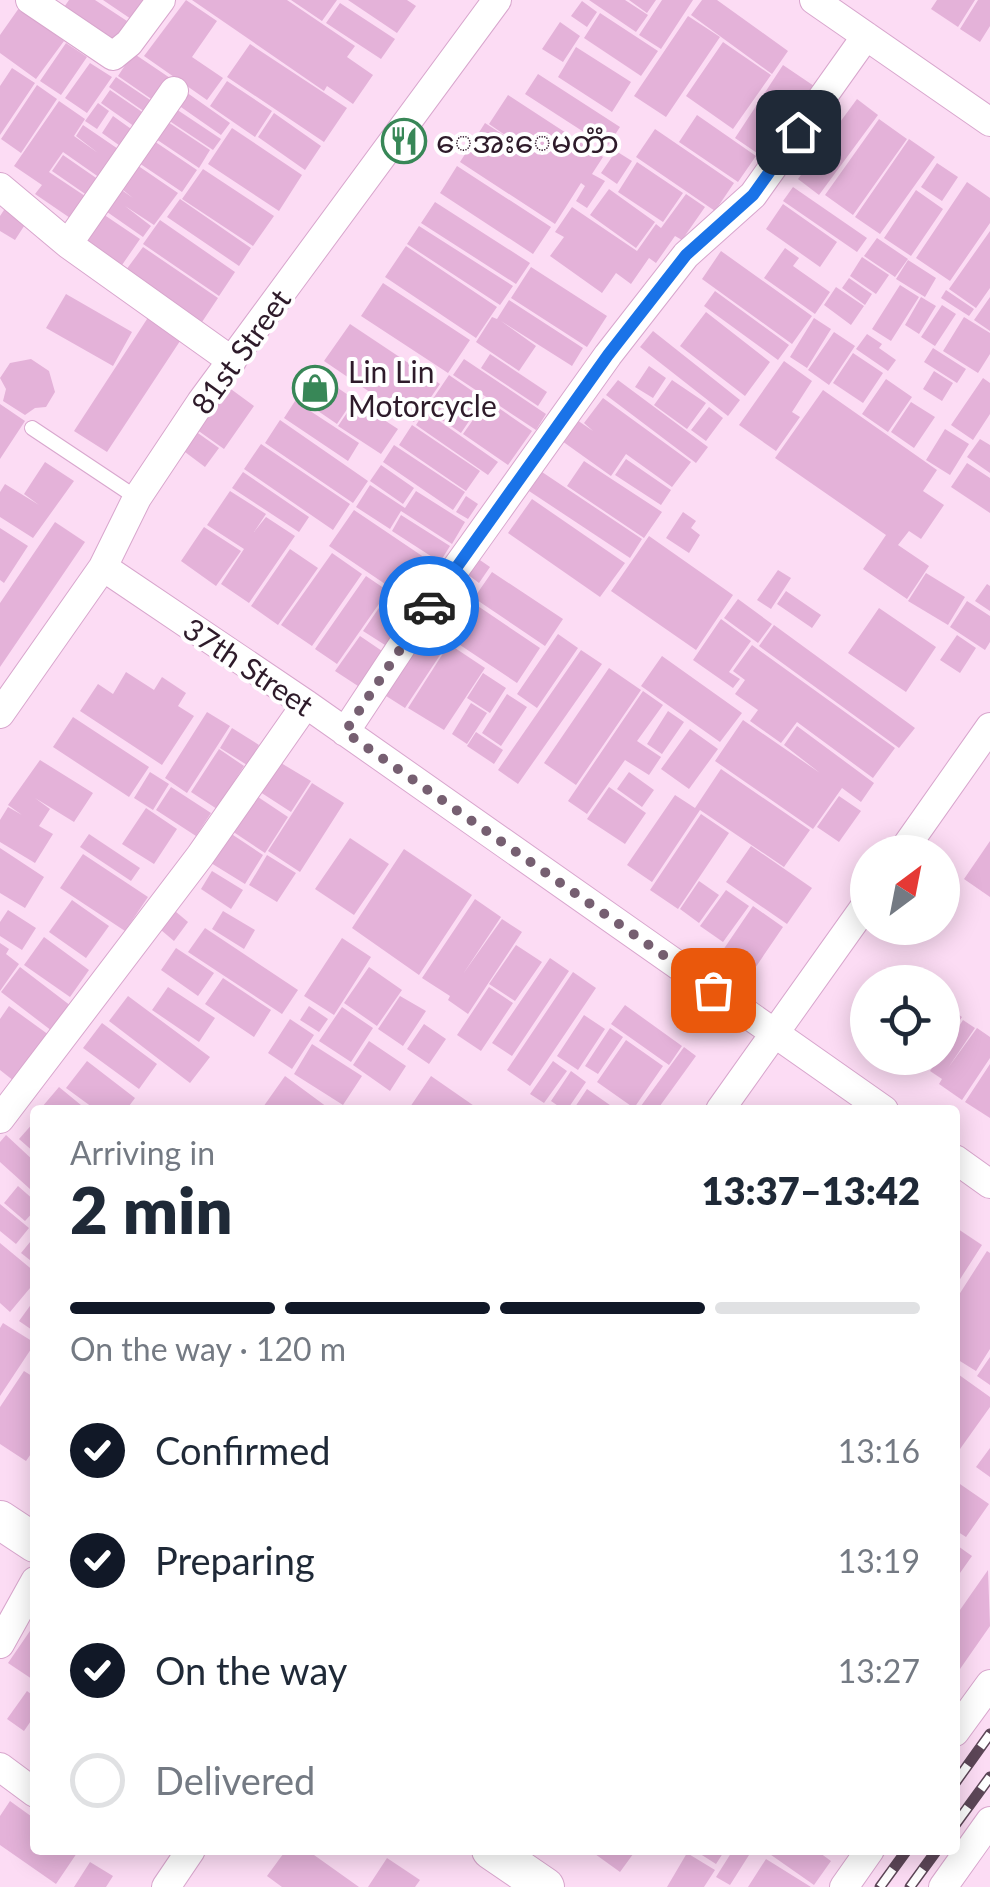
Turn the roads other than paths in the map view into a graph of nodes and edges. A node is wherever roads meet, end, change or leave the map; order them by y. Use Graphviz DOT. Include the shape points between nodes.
graph roads {
  1 [pos="30,0"];
  2 [pos="161,0"];
  3 [pos="497,0"];
  4 [pos="814,0"];
  5 [pos="866,36"];
  6 [pos="174,92"];
  7 [pos="990,122"];
  8 [pos="0,187"];
  9 [pos="68,244"];
  10 [pos="232,361"];
  11 [pos="32,428"];
  12 [pos="137,498"];
  13 [pos="104,568"];
  14 [pos="306,704"];
  15 [pos="0,714"];
  16 [pos="990,727"];
  17 [pos="345,732"];
  18 [pos="914,835"];
  19 [pos="850,928"];
  20 [pos="775,1034"];
  21 [pos="724,1105"];
  22 [pos="877,1105"];
  23 [pos="0,1119"];
  24 [pos="960,1163"];
  25 [pos="990,1184"];
  26 [pos="0,1520"];
  27 [pos="30,1540"];
  28 [pos="30,1590"];
  29 [pos="0,1644"];
  30 [pos="990,1684"];
  31 [pos="960,1725"];
  32 [pos="0,1767"];
  33 [pos="30,1789"];
  34 [pos="990,1821"];
  35 [pos="188,1855"];
  36 [pos="497,1855"];
  37 [pos="866,1855"];
  38 [pos="535,1884"];
  39 [pos="166,1887"];
  40 [pos="844,1887"];
  41 [pos="943,1887"];
  1 -- 2 [label="street" via="113,56"];
  3 -- 10 [label="street, 81st Street"];
  4 -- 5 [label="street"];
  5 -- 7 [label="street"];
  5 -- 17 [label="street" via="753,195 686,255 608,355"];
  6 -- 9 [label="street"];
  8 -- 9 [label="street"];
  9 -- 10 [label="street"];
  10 -- 12 [label="street, 81st Street"];
  11 -- 12 [label="lane"];
  12 -- 13 [label="street, 81st Street"];
  13 -- 14 [label="street, 37th Street"];
  13 -- 15 [label="street, 81st Street"];
  14 -- 17 [label="street, 37th Street"];
  14 -- 23 [label="street"];
  16 -- 18 [label="street"];
  17 -- 20 [label="street, 37th Street"];
  19 -- 20 [label="street"];
  20 -- 21 [label="street"];
  20 -- 22 [label="street, 37th Street"];
  24 -- 25 [label="street"];
  26 -- 27 [label="main road"];
  28 -- 29 [label="street"];
  30 -- 31 [label="street"];
  32 -- 33 [label="street"];
  34 -- 41 [label="street"];
  35 -- 39 [label="street"];
  36 -- 38 [label="main road"];
  37 -- 40 [label="street"];
}
